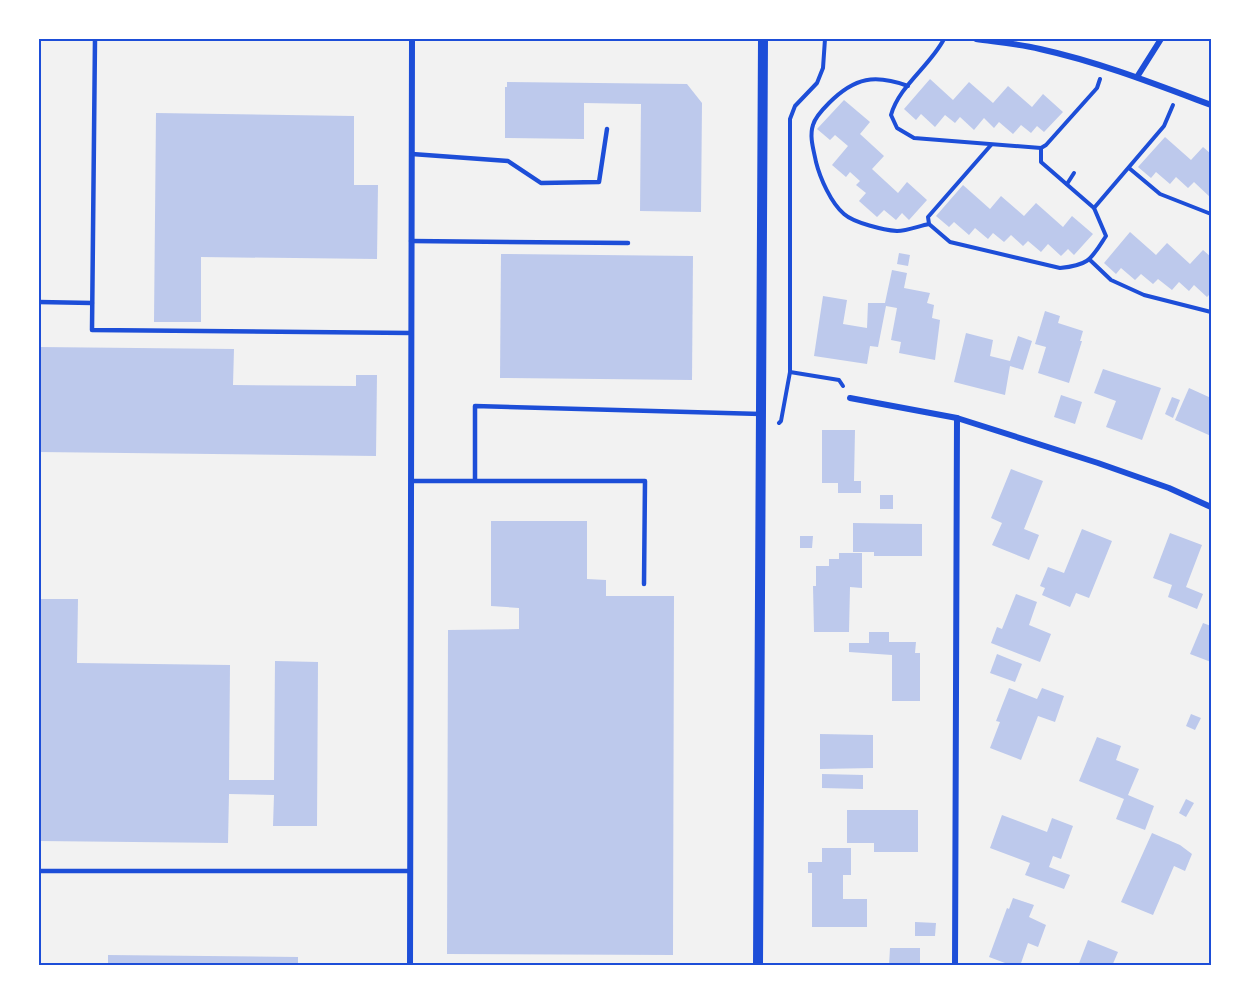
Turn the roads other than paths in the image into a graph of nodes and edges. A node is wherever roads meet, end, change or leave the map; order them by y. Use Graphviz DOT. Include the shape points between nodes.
graph roads {
  1 [pos="95,39"];
  2 [pos="412,39"];
  3 [pos="763,39"];
  4 [pos="976,39"];
  5 [pos="1161,39"];
  6 [pos="1137,77"];
  7 [pos="1211,105"];
  8 [pos="607,129"];
  9 [pos="412,154"];
  10 [pos="411,241"];
  11 [pos="628,243"];
  12 [pos="39,302"];
  13 [pos="92,303"];
  14 [pos="411,333"];
  15 [pos="850,398"];
  16 [pos="761,414"];
  17 [pos="957,418"];
  18 [pos="475,480"];
  19 [pos="411,482"];
  20 [pos="1211,507"];
  21 [pos="644,584"];
  22 [pos="39,871"];
  23 [pos="410,871"];
  24 [pos="410,966"];
  25 [pos="758,966"];
  26 [pos="955,966"];
  1 -- 13 [label="lane"];
  2 -- 9 [label="street"];
  3 -- 16 [label="street"];
  4 -- 6 [label="street" via="1038,48"];
  5 -- 6 [label="street"];
  6 -- 7 [label="street"];
  8 -- 9 [label="lane" via="599,182 541,183 508,161"];
  9 -- 10 [label="street"];
  10 -- 11 [label="lane"];
  10 -- 14 [label="street"];
  12 -- 13 [label="lane"];
  13 -- 14 [label="lane" via="92,330"];
  14 -- 19 [label="street"];
  15 -- 17 [label="street"];
  16 -- 18 [label="lane" via="475,406"];
  16 -- 25 [label="street"];
  17 -- 20 [label="street" via="1098,463"];
  17 -- 26 [label="street"];
  18 -- 19 [label="lane"];
  18 -- 21 [label="lane" via="645,481"];
  19 -- 23 [label="street"];
  22 -- 23 [label="lane"];
  23 -- 24 [label="street"];
}
